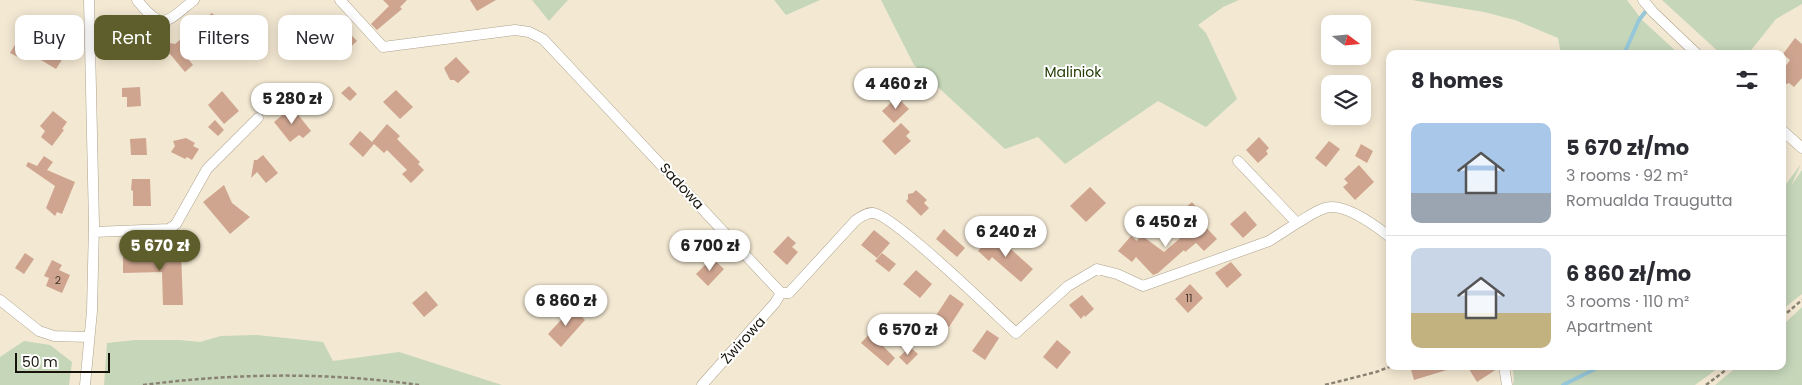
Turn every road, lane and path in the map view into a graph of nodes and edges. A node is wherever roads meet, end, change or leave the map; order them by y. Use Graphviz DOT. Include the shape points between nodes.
graph roads {
  1 [pos="89,0"];
  2 [pos="137,0"];
  3 [pos="194,0"];
  4 [pos="340,0"];
  5 [pos="1642,0"];
  6 [pos="1694,50"];
  7 [pos="258,118"];
  8 [pos="1786,134"];
  9 [pos="1802,148"];
  10 [pos="1238,161"];
  11 [pos="1296,223"];
  12 [pos="94,232"];
  13 [pos="1386,234"];
  14 [pos="781,293"];
  15 [pos="0,300"];
  16 [pos="1802,300"];
  17 [pos="1786,314"];
  18 [pos="89,337"];
  19 [pos="1386,368"];
  20 [pos="1504,370"];
  21 [pos="1726,370"];
  22 [pos="85,385"];
  23 [pos="143,385"];
  24 [pos="419,385"];
  25 [pos="702,385"];
  26 [pos="1325,385"];
  27 [pos="1506,385"];
  28 [pos="1706,385"];
  1 -- 12 [label="street"];
  2 -- 3 [label="street" via="150,16 159,21 170,19"];
  4 -- 14 [label="street, Sadowa" via="383,46 515,30 543,39"];
  5 -- 6 [label="street"];
  7 -- 12 [label="street" via="207,169 176,224 169,229"];
  8 -- 9 [label="street"];
  10 -- 11 [label="street"];
  11 -- 13 [label="street" via="1331,207 1345,210"];
  11 -- 14 [label="street" via="1269,241 1143,286 1097,269 1068,286 1016,333 922,247 882,216 873,213 856,220 790,293"];
  12 -- 18 [label="street"];
  14 -- 25 [label="street, Żwirowa" via="775,304"];
  15 -- 18 [label="street" via="39,331 54,336"];
  16 -- 17 [label="path"];
  18 -- 22 [label="street"];
  19 -- 26 [label="path"];
  20 -- 27 [label="street"];
  21 -- 28 [label="path"];
  23 -- 24 [label="path" via="198,379 289,376"];
}
